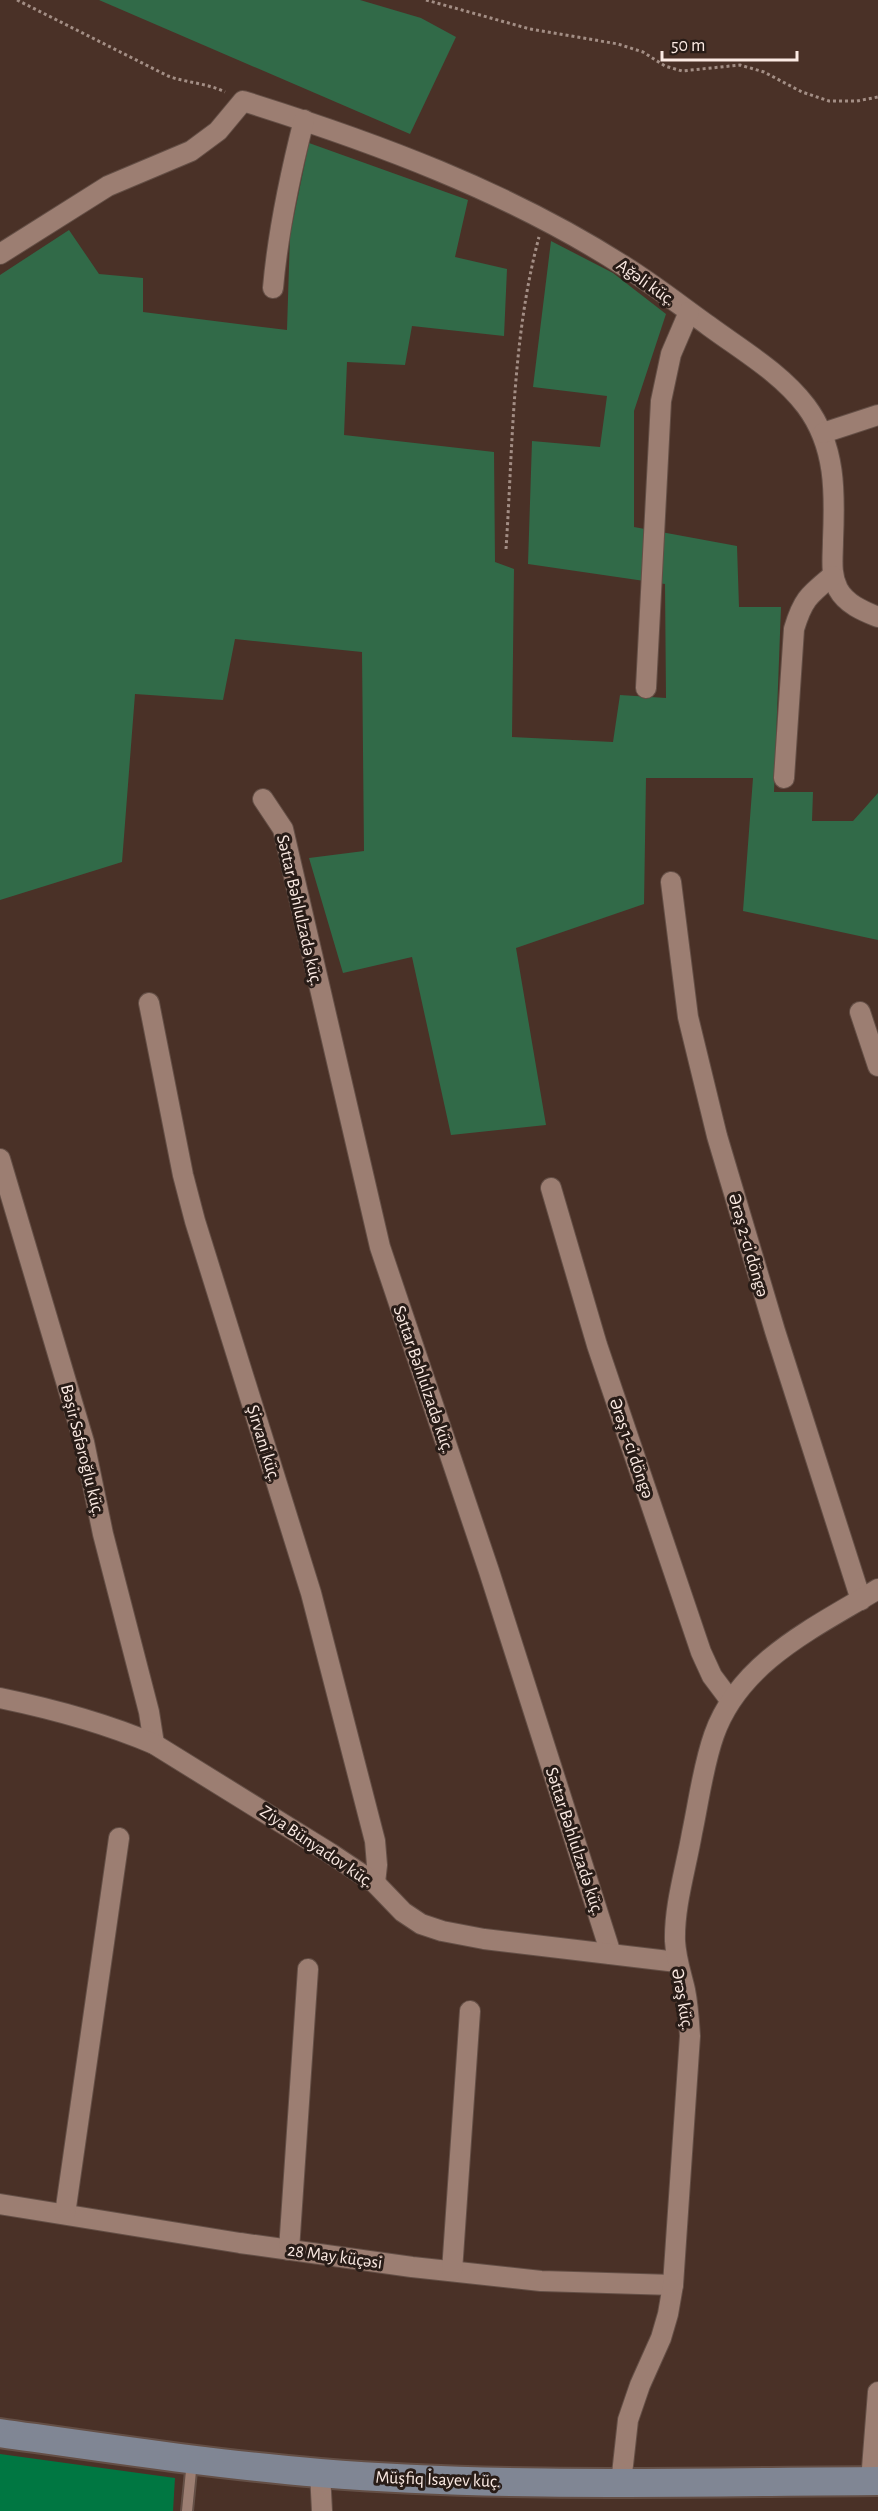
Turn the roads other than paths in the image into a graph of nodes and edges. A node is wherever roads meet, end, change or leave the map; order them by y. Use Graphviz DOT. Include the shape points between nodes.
graph roads {
  1 [pos="304,120"];
  2 [pos="0,254"];
  3 [pos="273,288"];
  4 [pos="688,312"];
  5 [pos="878,415"];
  6 [pos="823,433"];
  7 [pos="832,576"];
  8 [pos="878,617"];
  9 [pos="646,688"];
  10 [pos="784,778"];
  11 [pos="263,800"];
  12 [pos="670,882"];
  13 [pos="149,1003"];
  14 [pos="860,1012"];
  15 [pos="878,1066"];
  16 [pos="0,1159"];
  17 [pos="551,1188"];
  18 [pos="878,1589"];
  19 [pos="861,1600"];
  20 [pos="0,1698"];
  21 [pos="730,1701"];
  22 [pos="154,1744"];
  23 [pos="119,1838"];
  24 [pos="375,1883"];
  25 [pos="610,1954"];
  26 [pos="676,1962"];
  27 [pos="308,1969"];
  28 [pos="470,2011"];
  29 [pos="0,2204"];
  30 [pos="64,2214"];
  31 [pos="289,2250"];
  32 [pos="452,2271"];
  33 [pos="673,2284"];
  34 [pos="878,2392"];
  35 [pos="0,2433"];
  36 [pos="192,2460"];
  37 [pos="320,2473"];
  38 [pos="874,2481"];
  39 [pos="621,2483"];
  40 [pos="188,2511"];
  41 [pos="322,2511"];
  1 -- 2 [label="street, Ağəli küç." via="243,100 218,131 191,150 108,186"];
  1 -- 3 [label="street" via="280,228"];
  1 -- 4 [label="street, Ağəli küç." via="495,195 626,267"];
  4 -- 6 [label="street, Ağəli küç." via="785,381 807,406"];
  4 -- 9 [label="street" via="671,354 661,401"];
  5 -- 6 [label="street"];
  6 -- 7 [label="street, Ağəli küç." via="832,466 834,496"];
  7 -- 8 [label="street" via="851,604"];
  7 -- 10 [label="street" via="809,594 794,629"];
  11 -- 25 [label="street, Səttar Bəhlulzadə küç." via="283,829 380,1247 489,1571"];
  12 -- 19 [label="street, Ərəş 2-ci döngə" via="688,1017 717,1136"];
  13 -- 24 [label="street, Şirvani küç." via="183,1175 310,1593 372,1830 377,1865"];
  14 -- 15 [label="street"];
  16 -- 22 [label="street, Bəşir Səfəroğlu küç." via="84,1443"];
  17 -- 21 [label="street, Ərəş 1-ci döngə" via="597,1345 701,1652"];
  18 -- 19 [label="street, Ərəş küç."];
  19 -- 21 [label="street, Ərəş küç." via="783,1648 751,1675"];
  20 -- 22 [label="street, Ziya Bünyadov küç." via="50,1708"];
  21 -- 26 [label="street, Ərəş küç." via="714,1734 705,1768 678,1908"];
  22 -- 24 [label="street, Ziya Bünyadov küç."];
  23 -- 30 [label="street"];
  24 -- 25 [label="street, Ziya Bünyadov küç." via="404,1912 421,1924 442,1931"];
  25 -- 26 [label="street, Ziya Bünyadov küç."];
  26 -- 33 [label="street, Ərəş küç." via="685,1989 690,2036"];
  27 -- 31 [label="street"];
  28 -- 32 [label="street"];
  29 -- 30 [label="street, 28 May küçəsi"];
  30 -- 31 [label="street, 28 May küçəsi"];
  31 -- 32 [label="street, 28 May küçəsi"];
  32 -- 33 [label="street, 28 May küçəsi" via="541,2281"];
  33 -- 39 [label="street, Ərəş küç." via="661,2338 628,2420"];
  34 -- 38 [label="street"];
  35 -- 36 [label="street, Müşfiq İsayev küç."];
  36 -- 37 [label="street, Müşfiq İsayev küç."];
  36 -- 40 [label="lane"];
  37 -- 39 [label="street, Müşfiq İsayev küç." via="494,2482"];
  37 -- 41 [label="street"];
  38 -- 39 [label="street, Müşfiq İsayev küç."];
}
